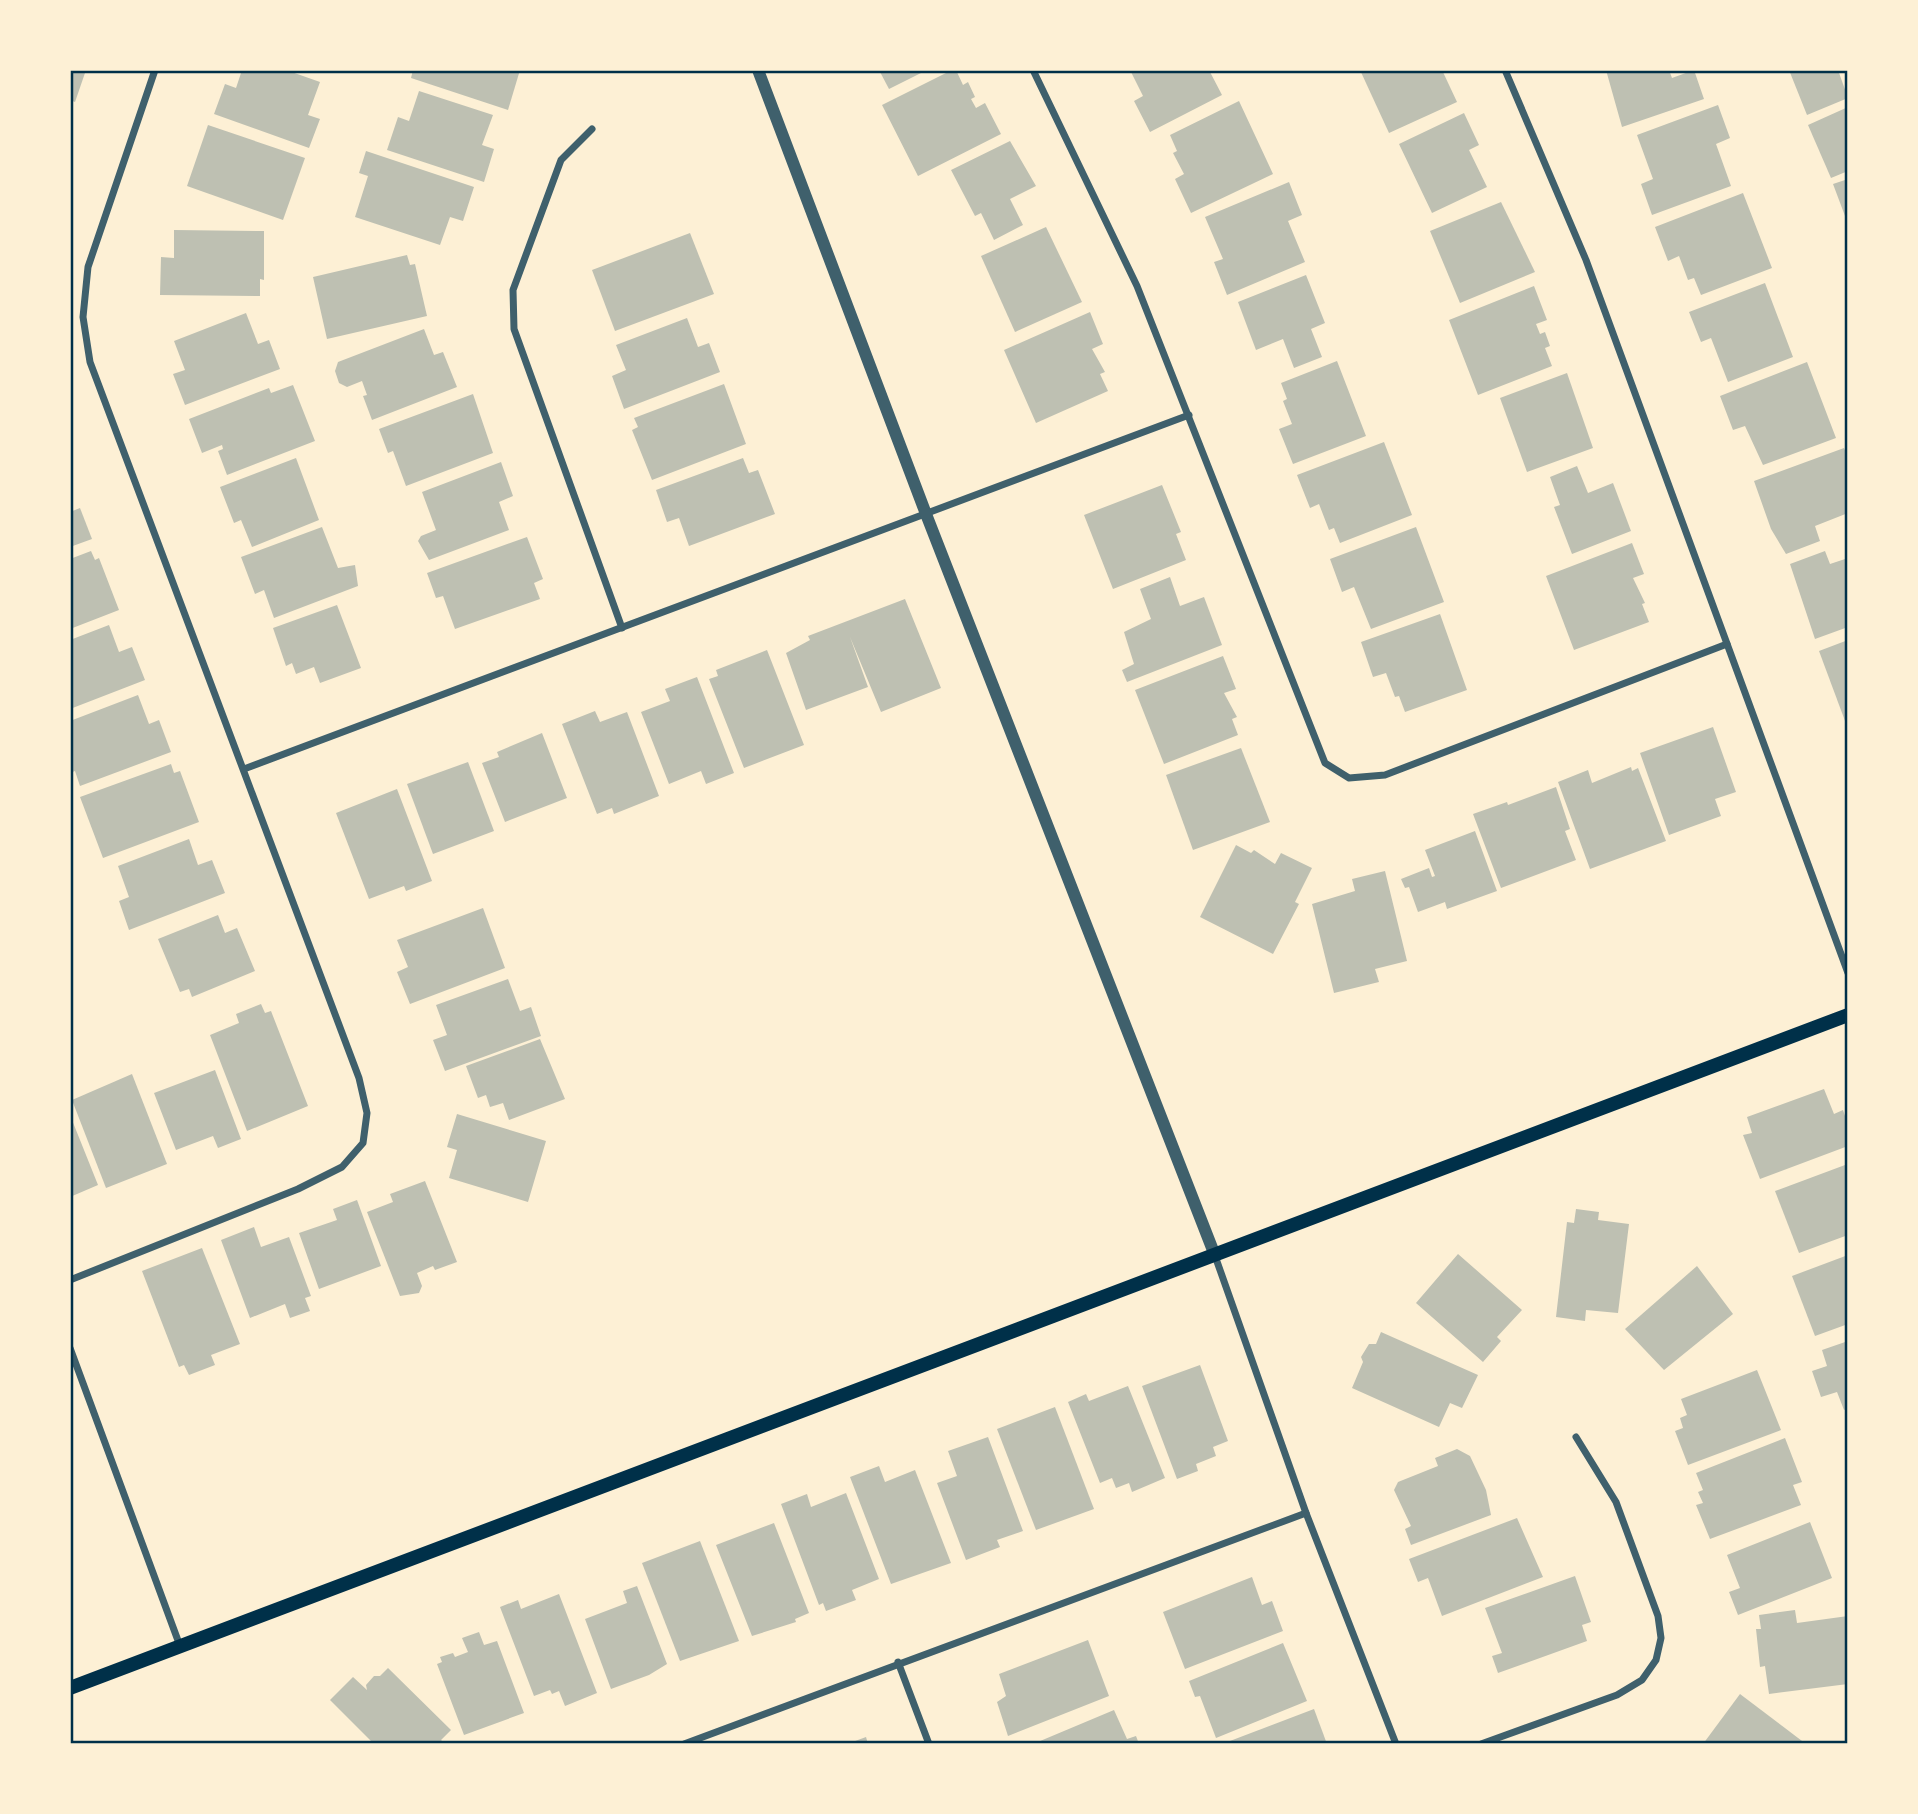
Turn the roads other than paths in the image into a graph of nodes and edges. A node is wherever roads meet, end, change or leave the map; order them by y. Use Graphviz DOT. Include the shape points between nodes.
graph roads {
  1 [pos="155,70"];
  2 [pos="758,70"];
  3 [pos="1033,70"];
  4 [pos="1505,70"];
  5 [pos="592,129"];
  6 [pos="1189,415"];
  7 [pos="926,514"];
  8 [pos="622,628"];
  9 [pos="1727,644"];
  10 [pos="244,769"];
  11 [pos="1848,973"];
  12 [pos="1848,1015"];
  13 [pos="1214,1253"];
  14 [pos="70,1280"];
  15 [pos="70,1348"];
  16 [pos="1576,1437"];
  17 [pos="1306,1513"];
  18 [pos="180,1646"];
  19 [pos="898,1662"];
  20 [pos="70,1688"];
  21 [pos="684,1744"];
  22 [pos="929,1744"];
  23 [pos="1396,1744"];
  24 [pos="1481,1744"];
  1 -- 10 [label="street" via="88,267 83,317 90,362"];
  2 -- 7 [label="street"];
  3 -- 6 [label="street" via="1137,286"];
  4 -- 9 [label="street" via="1586,260"];
  5 -- 8 [label="street" via="561,160 513,290 514,329"];
  6 -- 7 [label="street"];
  6 -- 9 [label="street" via="1310,732 1325,763 1349,778 1385,775"];
  7 -- 8 [label="street"];
  7 -- 13 [label="street"];
  8 -- 10 [label="street"];
  9 -- 11 [label="street"];
  10 -- 14 [label="street" via="359,1078 367,1112 363,1143 342,1167 298,1189"];
  12 -- 13 [label="main road"];
  13 -- 17 [label="street"];
  13 -- 18 [label="main road"];
  15 -- 18 [label="street"];
  16 -- 24 [label="street" via="1616,1502 1658,1616 1661,1638 1656,1660 1642,1680 1617,1695"];
  17 -- 19 [label="street"];
  17 -- 23 [label="street"];
  18 -- 20 [label="main road"];
  19 -- 21 [label="street"];
  19 -- 22 [label="street"];
}
